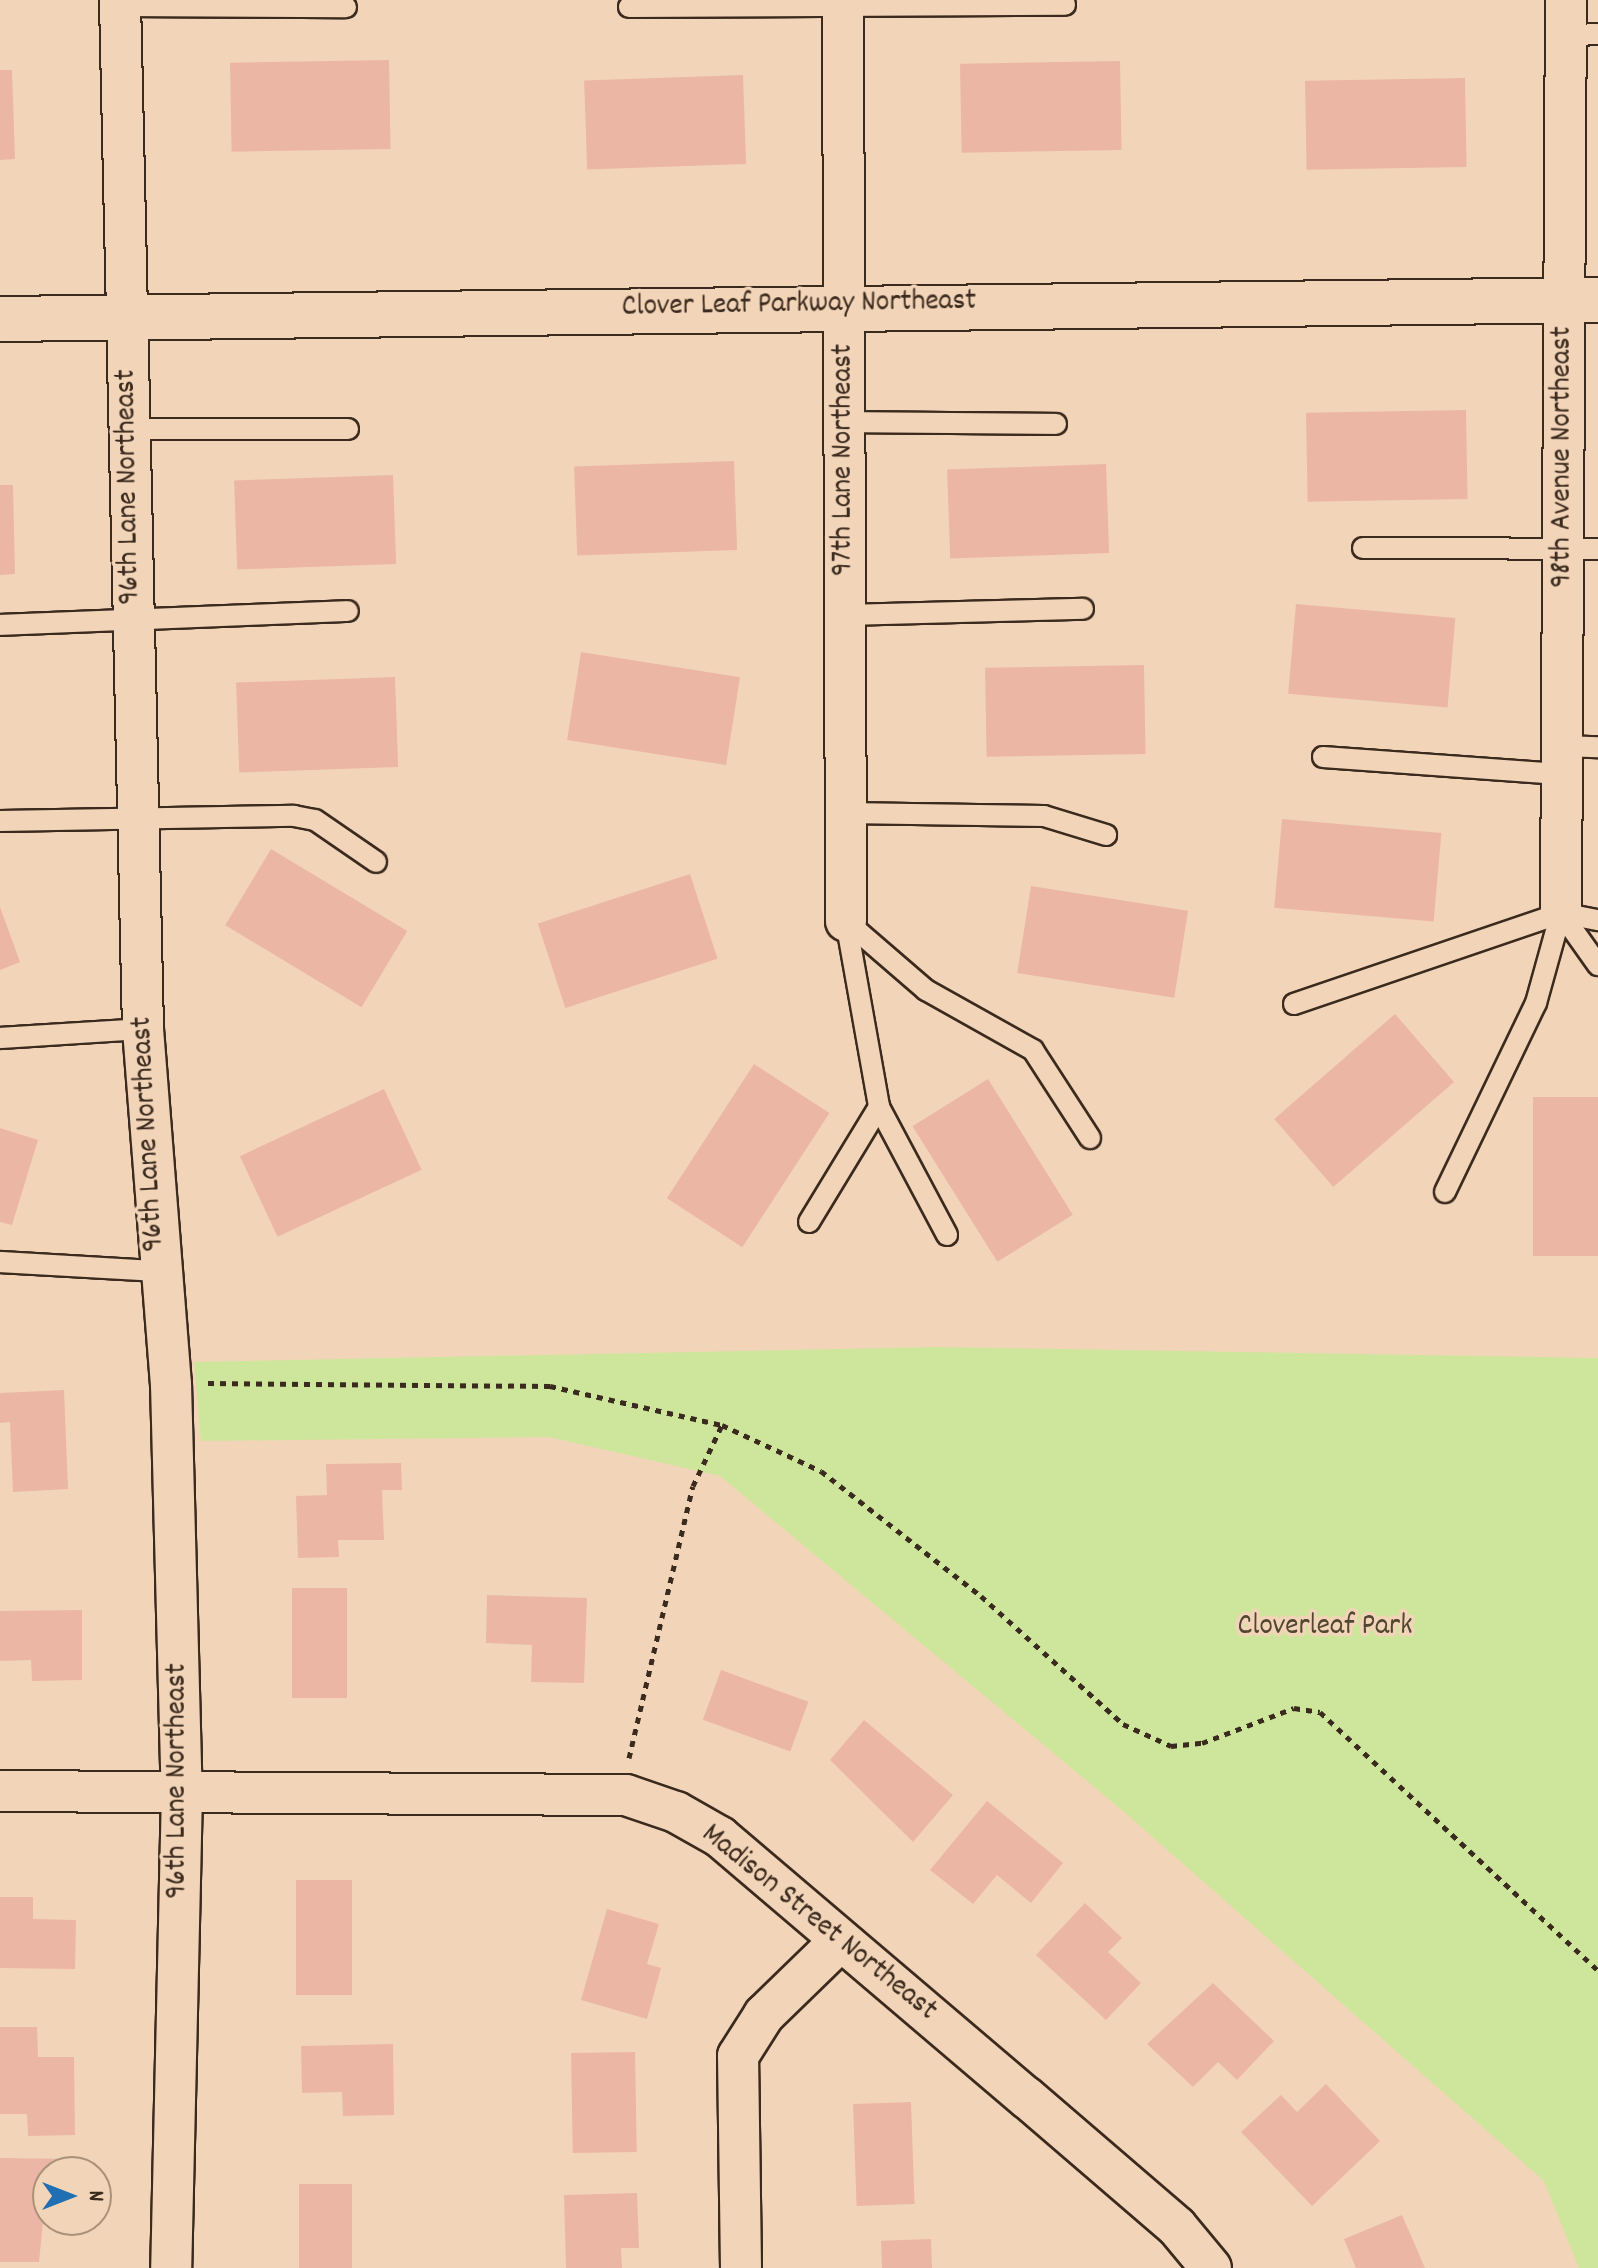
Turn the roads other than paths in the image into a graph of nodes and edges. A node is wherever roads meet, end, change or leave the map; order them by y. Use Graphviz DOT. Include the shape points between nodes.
graph roads {
  1 [pos="843,2"];
  2 [pos="120,3"];
  3 [pos="1065,5"];
  4 [pos="346,7"];
  5 [pos="629,7"];
  6 [pos="1577,23"];
  7 [pos="1582,300"];
  8 [pos="844,305"];
  9 [pos="127,316"];
  10 [pos="0,319"];
  11 [pos="845,422"];
  12 [pos="1056,424"];
  13 [pos="130,429"];
  14 [pos="348,429"];
  15 [pos="1363,548"];
  16 [pos="1581,549"];
  17 [pos="1083,609"];
  18 [pos="348,611"];
  19 [pos="846,615"];
  20 [pos="131,621"];
  21 [pos="0,625"];
  22 [pos="1574,756"];
  23 [pos="1323,757"];
  24 [pos="846,813"];
  25 [pos="139,818"];
  26 [pos="0,821"];
  27 [pos="1106,835"];
  28 [pos="376,862"];
  29 [pos="1580,917"];
  30 [pos="846,921"];
  31 [pos="1598,965"];
  32 [pos="1294,1004"];
  33 [pos="143,1029"];
  34 [pos="0,1038"];
  35 [pos="879,1107"];
  36 [pos="1090,1138"];
  37 [pos="1445,1192"];
  38 [pos="809,1222"];
  39 [pos="947,1235"];
  40 [pos="0,1262"];
  41 [pos="157,1271"];
  42 [pos="0,1791"];
  43 [pos="182,1792"];
  44 [pos="840,1941"];
  45 [pos="171,2268"];
  46 [pos="741,2268"];
  47 [pos="1211,2268"];
  1 -- 3 [label="lane"];
  1 -- 5 [label="lane"];
  1 -- 8 [label="street, 97th Lane Northeast"];
  2 -- 4 [label="lane"];
  2 -- 9 [label="street, 96th Lane Northeast"];
  6 -- 7 [label="street, 98th Avenue Northeast"];
  7 -- 8 [label="street, Clover Leaf Parkway Northeast"];
  7 -- 16 [label="street, 98th Avenue Northeast"];
  8 -- 9 [label="street, Clover Leaf Parkway Northeast"];
  8 -- 11 [label="street, 97th Lane Northeast"];
  9 -- 10 [label="street, Clover Leaf Parkway Northeast"];
  9 -- 13 [label="street, 96th Lane Northeast"];
  11 -- 12 [label="lane"];
  11 -- 19 [label="street, 97th Lane Northeast"];
  13 -- 14 [label="lane"];
  13 -- 20 [label="street, 96th Lane Northeast"];
  15 -- 16 [label="lane"];
  16 -- 22 [label="street, 98th Avenue Northeast"];
  17 -- 19 [label="lane"];
  18 -- 20 [label="lane"];
  19 -- 24 [label="street, 97th Lane Northeast"];
  20 -- 21 [label="lane"];
  20 -- 25 [label="street, 96th Lane Northeast"];
  22 -- 23 [label="lane"];
  22 -- 29 [label="street, 98th Avenue Northeast"];
  24 -- 27 [label="lane" via="1044,816"];
  24 -- 30 [label="street, 97th Lane Northeast"];
  25 -- 26 [label="lane"];
  25 -- 28 [label="lane" via="294,816 315,820"];
  25 -- 33 [label="street, 96th Lane Northeast"];
  29 -- 31 [label="lane"];
  29 -- 32 [label="lane"];
  29 -- 37 [label="lane"];
  30 -- 35 [label="lane"];
  30 -- 36 [label="lane" via="926,990 1033,1050"];
  33 -- 34 [label="lane"];
  33 -- 41 [label="street, 96th Lane Northeast"];
  35 -- 38 [label="lane"];
  35 -- 39 [label="lane"];
  40 -- 41 [label="lane"];
  41 -- 43 [label="street, 96th Lane Northeast" via="171,1384"];
  42 -- 43 [label="street, Madison Street Northeast"];
  43 -- 44 [label="street, Madison Street Northeast" via="626,1795 720,1837"];
  43 -- 45 [label="street, 96th Lane Northeast"];
  44 -- 46 [label="street" via="764,2015 738,2056"];
  44 -- 47 [label="street, Madison Street Northeast" via="1177,2227"];
}
